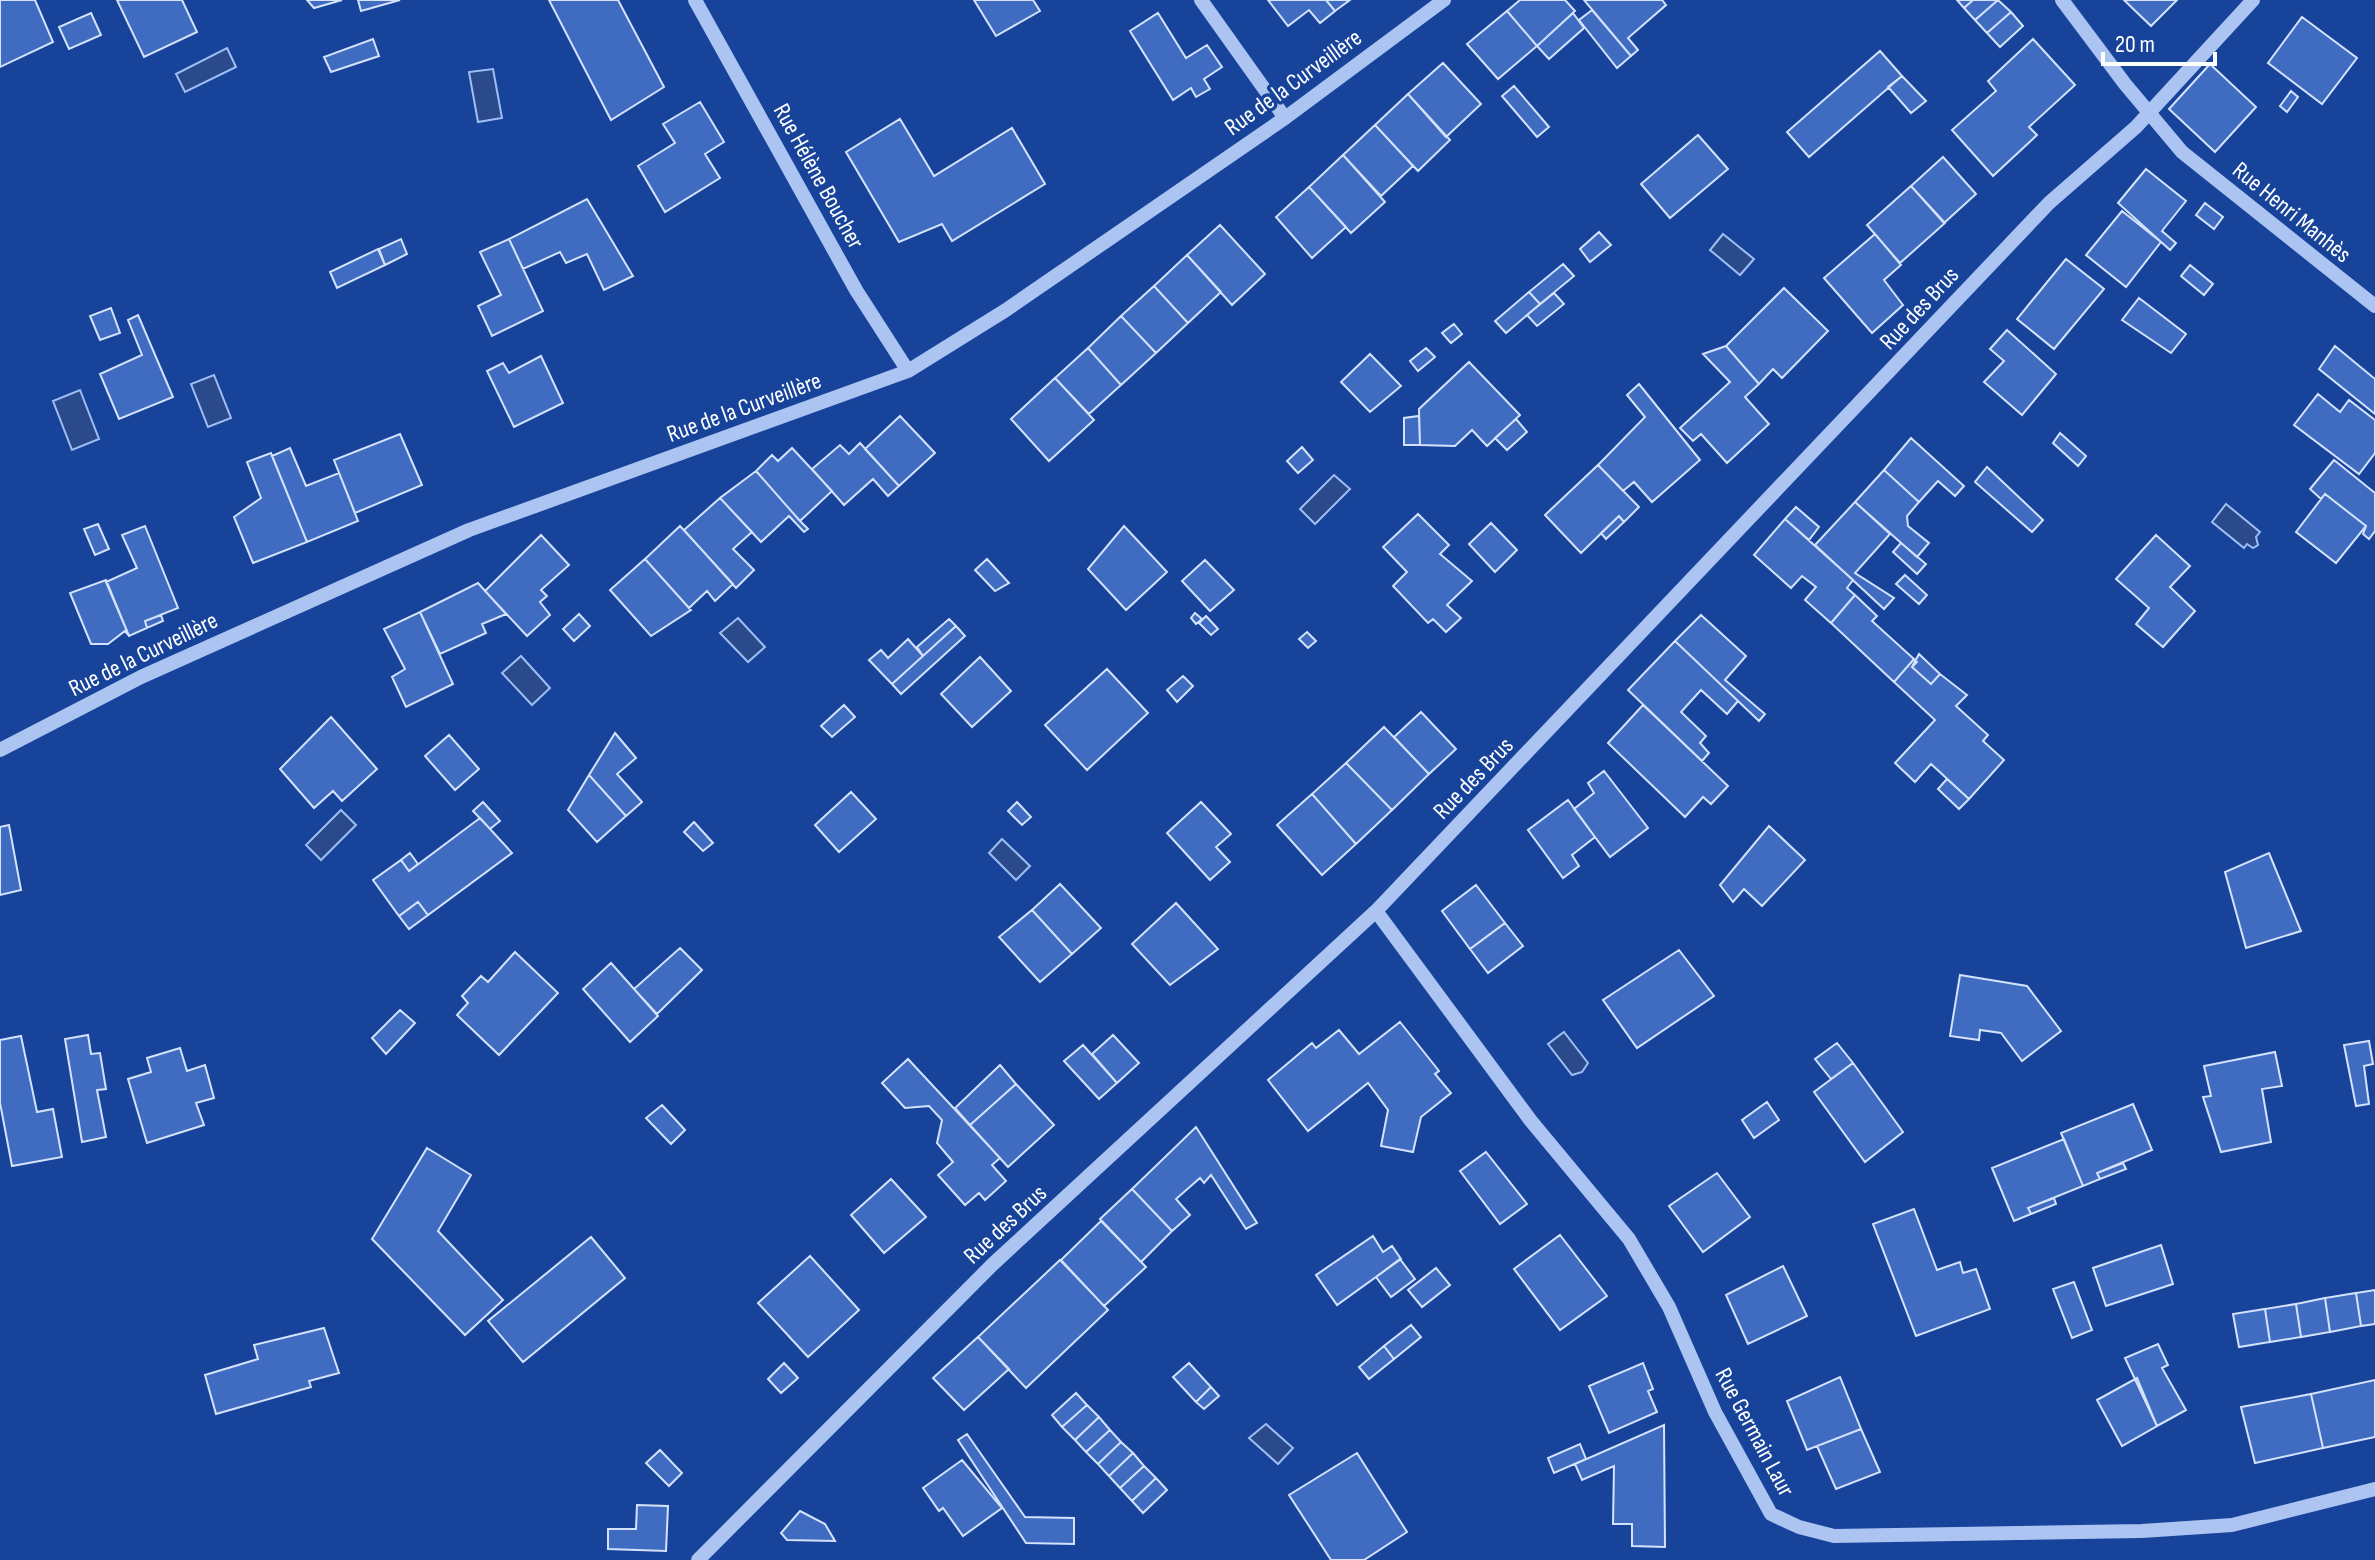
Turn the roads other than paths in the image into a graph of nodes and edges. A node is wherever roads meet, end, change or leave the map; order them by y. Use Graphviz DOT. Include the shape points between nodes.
graph roads {
  1 [pos="695,0"];
  2 [pos="1201,0"];
  3 [pos="1444,0"];
  4 [pos="2062,0"];
  5 [pos="2253,0"];
  6 [pos="2150,114"];
  7 [pos="1285,118"];
  8 [pos="2375,306"];
  9 [pos="908,371"];
  10 [pos="0,750"];
  11 [pos="1376,911"];
  12 [pos="2375,1489"];
  13 [pos="698,1560"];
  1 -- 9 [label="street, Rue Hélène Boucher" via="856,290"];
  2 -- 7 [label="street"];
  3 -- 7 [label="street, Rue de la Curveillère"];
  4 -- 6 [label="street, Rue Henri Manhès"];
  5 -- 6 [label="street, Rue des Brus"];
  6 -- 8 [label="street, Rue Henri Manhès" via="2182,152"];
  6 -- 11 [label="street, Rue des Brus" via="2049,203"];
  7 -- 9 [label="street, Rue de la Curveillère"];
  9 -- 10 [label="street, Rue de la Curveillère" via="469,530 141,677"];
  11 -- 12 [label="street, Rue Germain Laur" via="1531,1121 1629,1239 1669,1307 1715,1412 1771,1514 1834,1536 2142,1531 2232,1525"];
  11 -- 13 [label="street, Rue des Brus" via="993,1264"];
}
